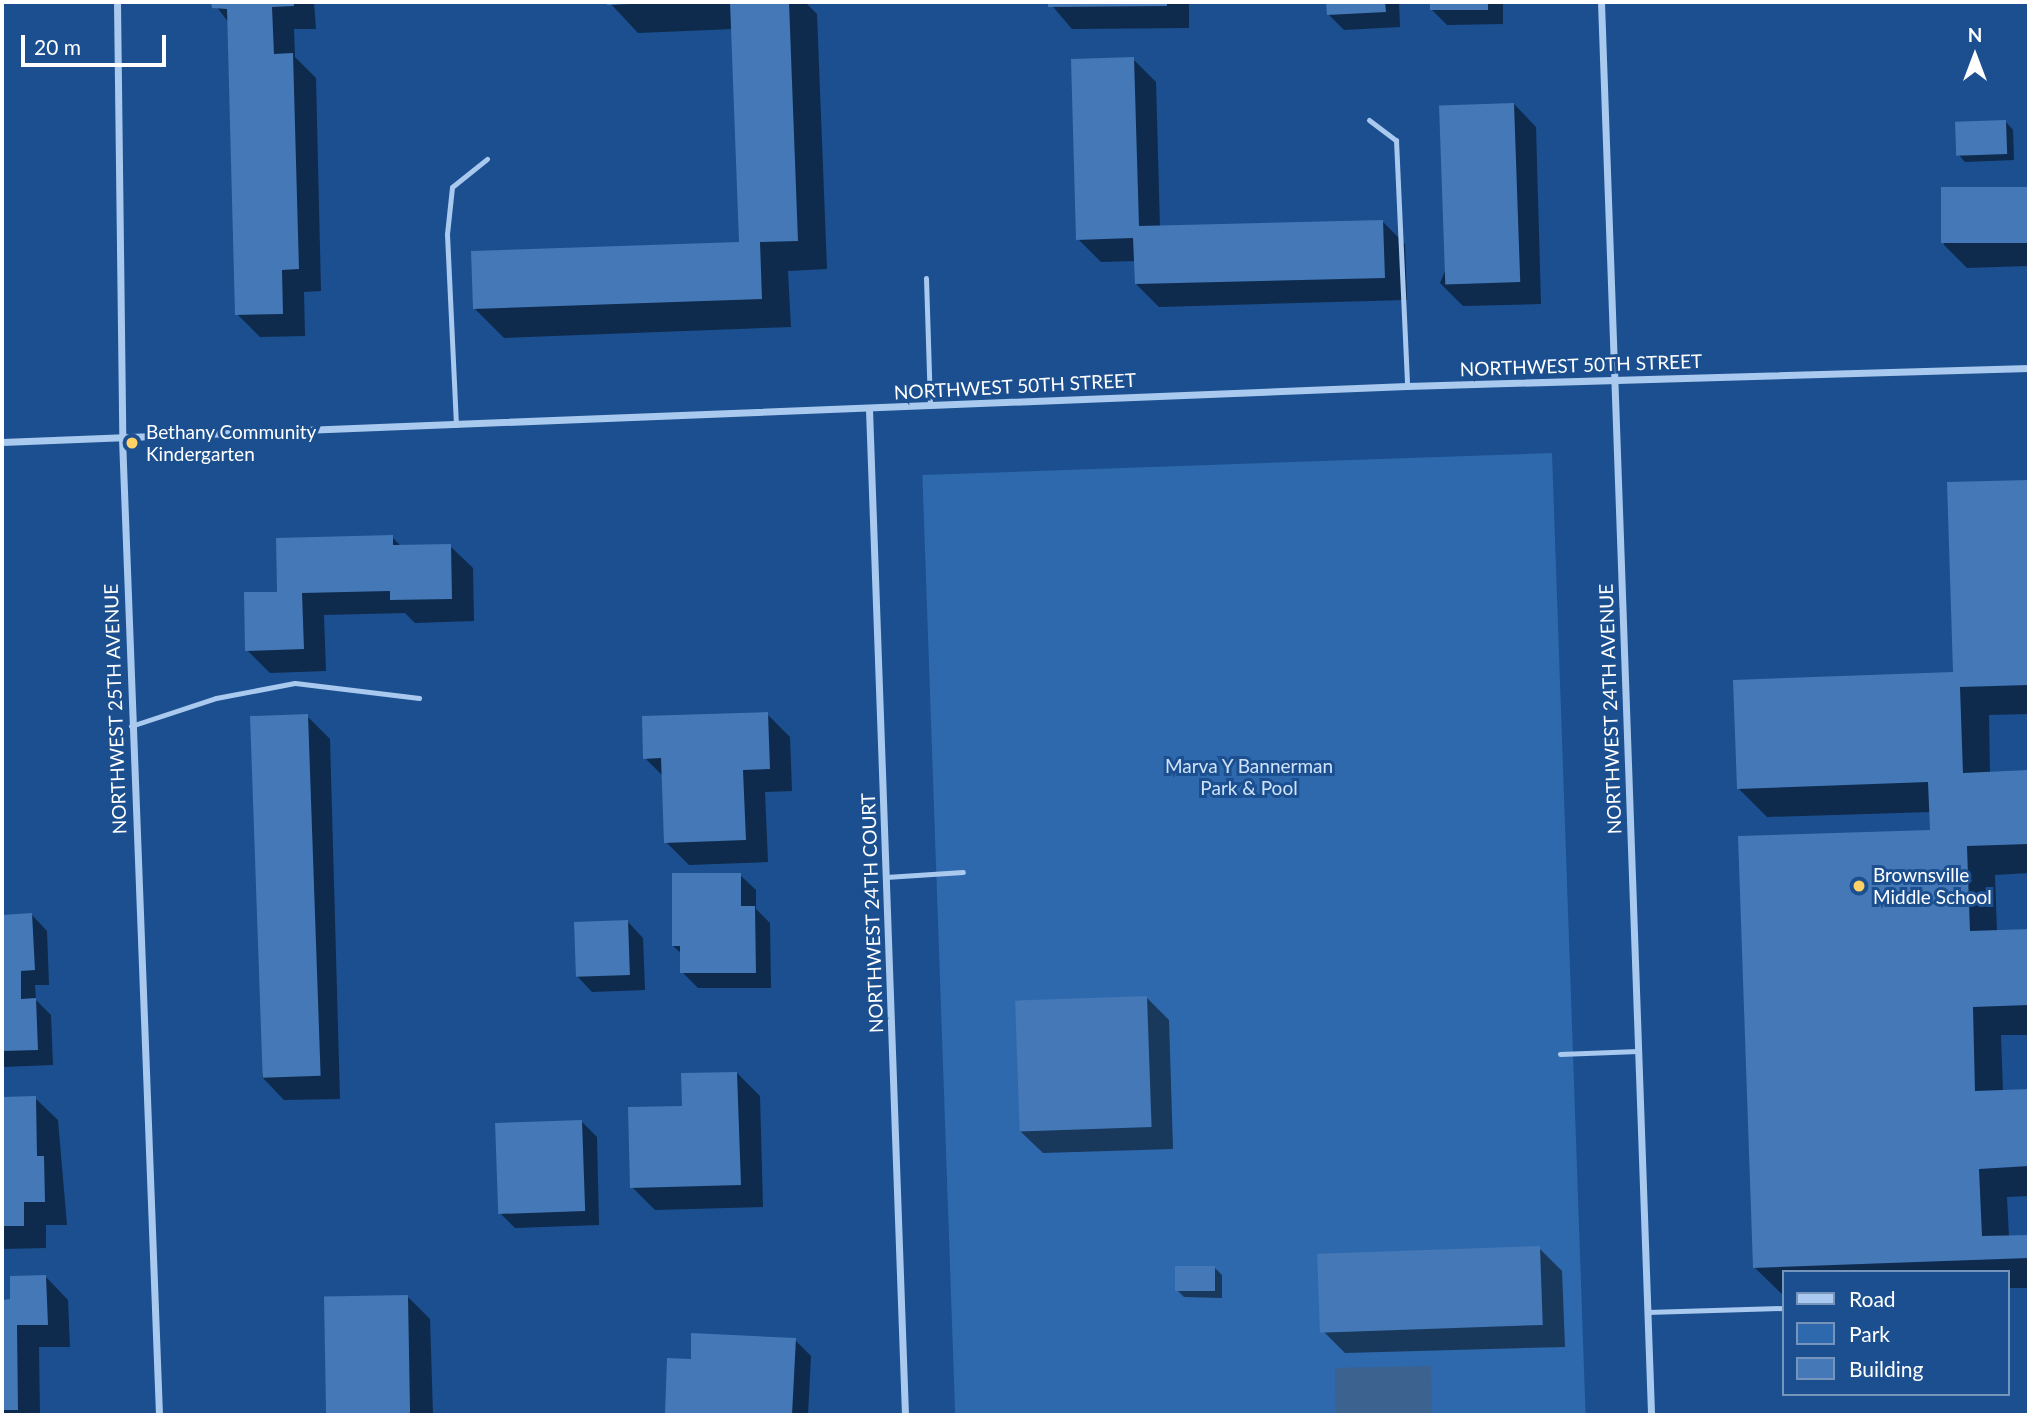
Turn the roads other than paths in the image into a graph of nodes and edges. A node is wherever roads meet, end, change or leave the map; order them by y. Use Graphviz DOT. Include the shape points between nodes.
graph roads {
  1 [pos="117,2"];
  2 [pos="1601,2"];
  3 [pos="1369,120"];
  4 [pos="487,159"];
  5 [pos="926,278"];
  6 [pos="2029,368"];
  7 [pos="1614,379"];
  8 [pos="1407,386"];
  9 [pos="930,406"];
  10 [pos="869,409"];
  11 [pos="456,425"];
  12 [pos="122,438"];
  13 [pos="2,442"];
  14 [pos="419,698"];
  15 [pos="131,726"];
  16 [pos="964,872"];
  17 [pos="886,877"];
  18 [pos="1638,1051"];
  19 [pos="1560,1054"];
  20 [pos="1783,1308"];
  21 [pos="1647,1312"];
  22 [pos="159,1415"];
  23 [pos="905,1415"];
  24 [pos="1651,1415"];
  1 -- 12 [label="street, NORTHWEST 25TH AVENUE"];
  2 -- 7 [label="street, NORTHWEST 24TH AVENUE"];
  3 -- 8 [label="lane" via="1396,140"];
  4 -- 11 [label="lane" via="452,187 447,234"];
  5 -- 9 [label="lane"];
  6 -- 7 [label="street, NORTHWEST 50TH STREET"];
  7 -- 8 [label="street, NORTHWEST 50TH STREET"];
  7 -- 18 [label="street, NORTHWEST 24TH AVENUE"];
  8 -- 9 [label="street, NORTHWEST 50TH STREET"];
  9 -- 10 [label="street, NORTHWEST 50TH STREET"];
  10 -- 11 [label="street, NORTHWEST 50TH STREET"];
  10 -- 17 [label="street, NORTHWEST 24TH COURT"];
  11 -- 12 [label="street, NORTHWEST 50TH STREET"];
  12 -- 13 [label="street, NORTHWEST 50TH STREET"];
  12 -- 15 [label="street, NORTHWEST 25TH AVENUE"];
  14 -- 15 [label="lane" via="295,683 216,698"];
  15 -- 22 [label="street, NORTHWEST 25TH AVENUE"];
  16 -- 17 [label="lane"];
  17 -- 23 [label="street, NORTHWEST 24TH COURT"];
  18 -- 19 [label="lane"];
  18 -- 21 [label="street, NORTHWEST 24TH AVENUE"];
  20 -- 21 [label="lane"];
  21 -- 24 [label="street, NORTHWEST 24TH AVENUE"];
}
